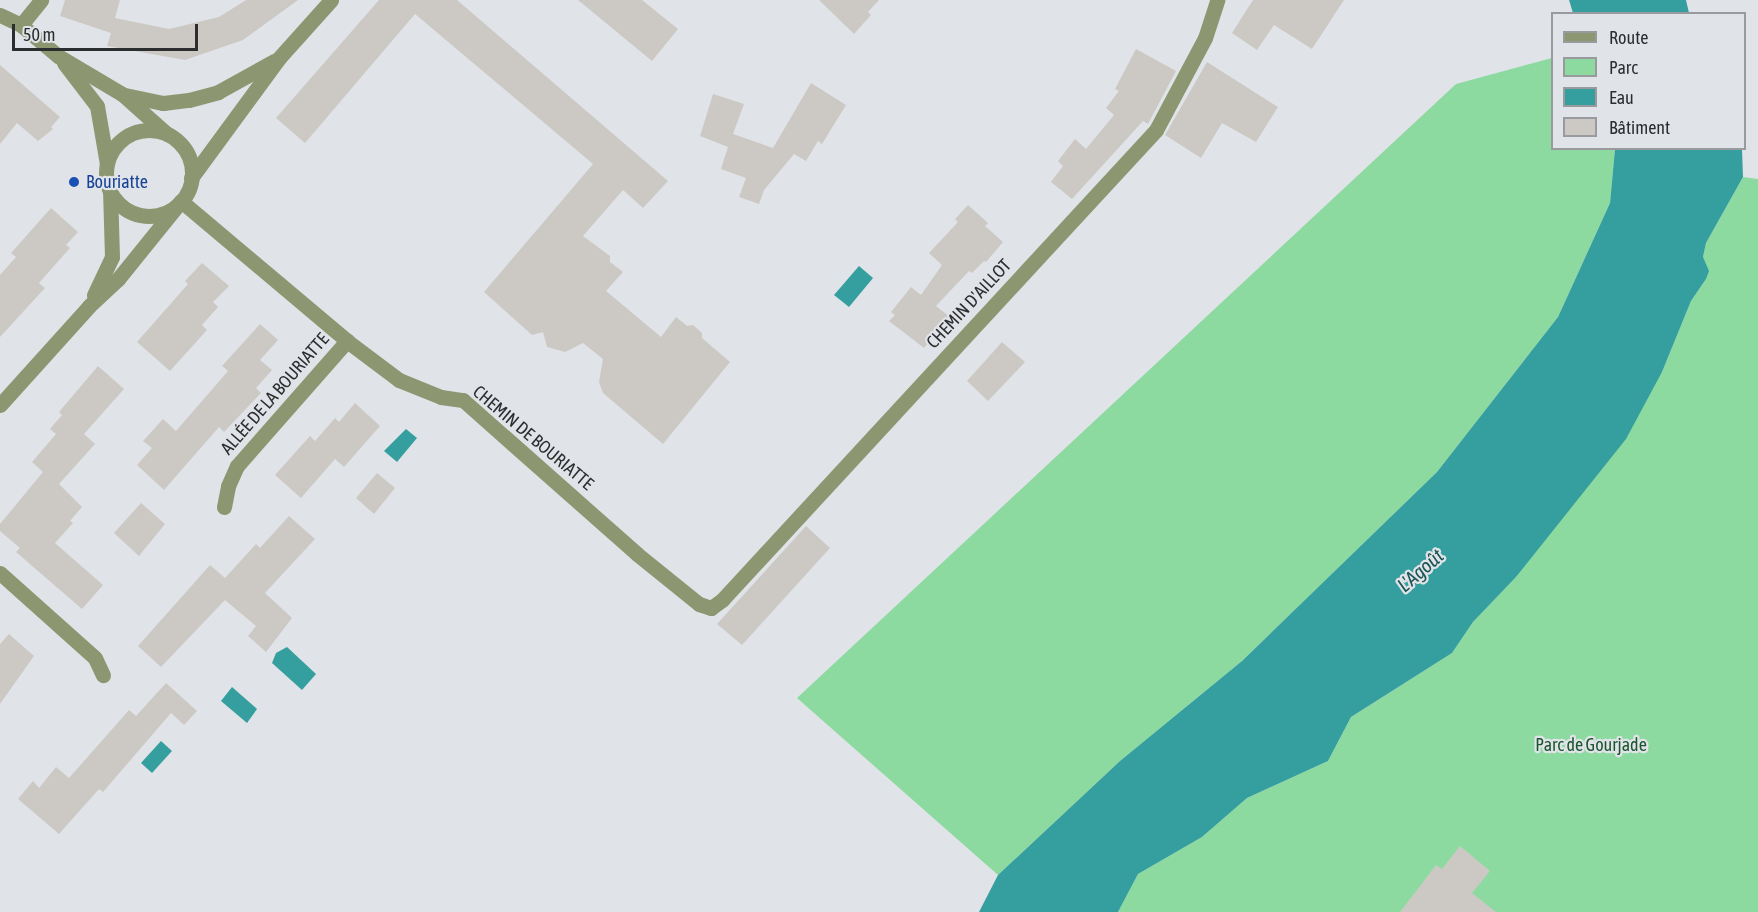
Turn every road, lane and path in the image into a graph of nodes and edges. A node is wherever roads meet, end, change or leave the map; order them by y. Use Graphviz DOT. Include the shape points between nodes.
graph roads {
  1 [pos="41,0"];
  2 [pos="331,0"];
  3 [pos="1217,0"];
  4 [pos="0,15"];
  5 [pos="21,25"];
  6 [pos="58,56"];
  7 [pos="279,58"];
  8 [pos="122,94"];
  9 [pos="163,103"];
  10 [pos="148,117"];
  11 [pos="167,134"];
  12 [pos="128,136"];
  13 [pos="107,164"];
  14 [pos="191,178"];
  15 [pos="110,190"];
  16 [pos="181,201"];
  17 [pos="89,306"];
  18 [pos="347,341"];
  19 [pos="0,405"];
  20 [pos="224,507"];
  21 [pos="0,573"];
  22 [pos="711,608"];
  23 [pos="103,675"];
  1 -- 5 [label="street"];
  2 -- 7 [label="street"];
  3 -- 22 [label="street, CHEMIN D'AILLOT" via="1205,38 1156,130"];
  4 -- 5 [label="street"];
  5 -- 6 [label="street"];
  6 -- 8 [label="street"];
  6 -- 13 [label="street" via="97,106"];
  7 -- 9 [label="street" via="218,92"];
  7 -- 14 [label="street"];
  8 -- 9 [label="street"];
  8 -- 10 [label="street"];
  9 -- 10 [label="street"];
  10 -- 11 [label="street"];
  10 -- 12 [label="street"];
  11 -- 12 [label="street" via="142,131"];
  11 -- 14 [label="street" via="186,152"];
  12 -- 13 [label="street" via="117,144"];
  13 -- 15 [label="street"];
  14 -- 16 [label="street"];
  15 -- 16 [label="street" via="119,204 140,215 166,212"];
  15 -- 17 [label="street" via="112,257"];
  16 -- 17 [label="street" via="118,279"];
  16 -- 18 [label="street, CHEMIN DE BOURIATTE"];
  17 -- 19 [label="street"];
  18 -- 20 [label="street, ALLÉE DE LA BOURIATTE" via="237,466"];
  18 -- 22 [label="street, CHEMIN DE BOURIATTE" via="399,380 441,397 463,400 619,537 699,604"];
  21 -- 23 [label="street" via="95,658"];
}
